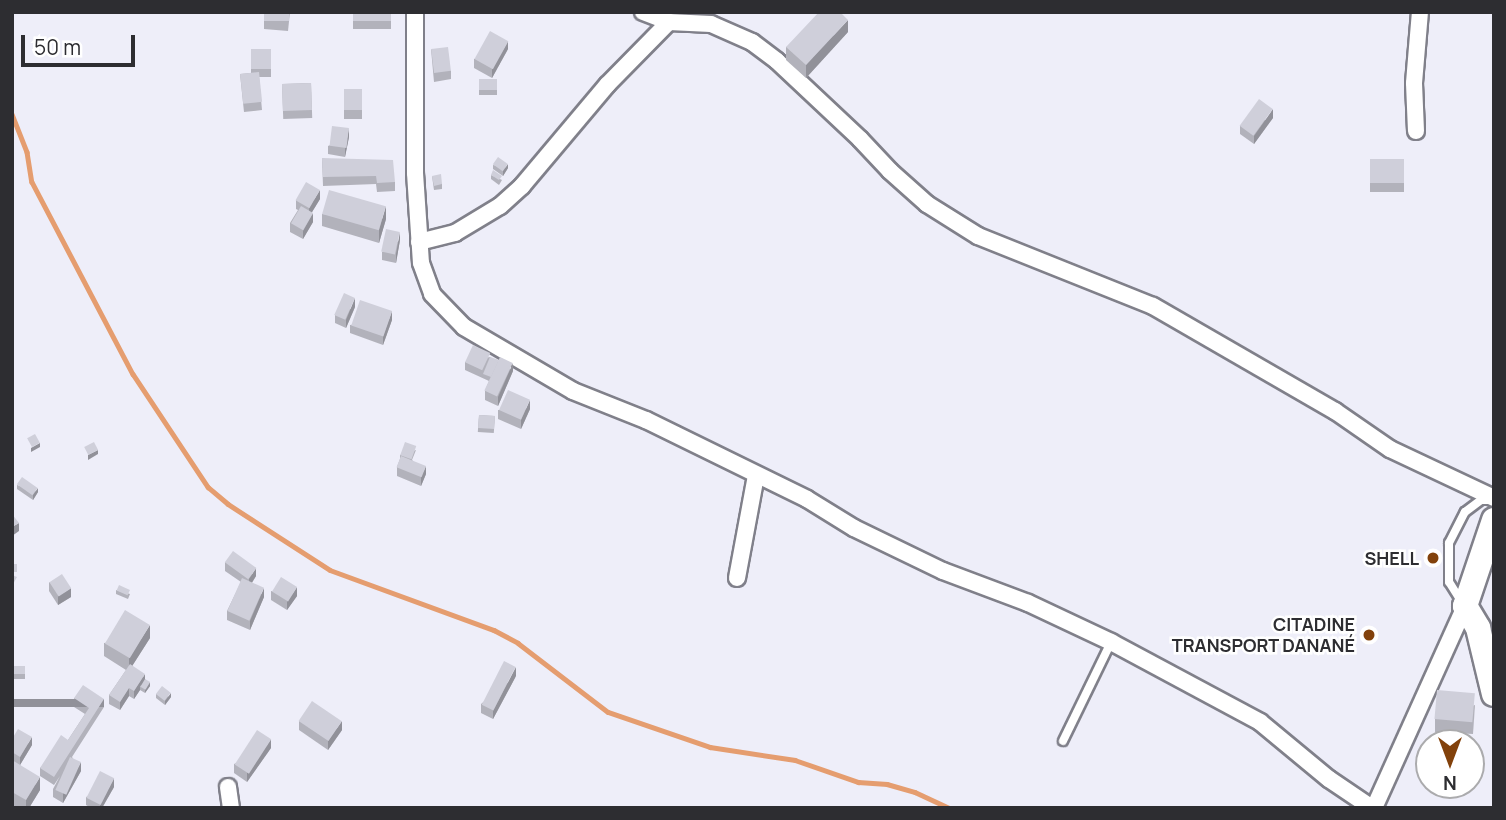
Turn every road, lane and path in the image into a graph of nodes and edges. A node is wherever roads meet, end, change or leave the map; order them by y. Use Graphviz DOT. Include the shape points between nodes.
graph roads {
  1 [pos="415,12"];
  2 [pos="643,12"];
  3 [pos="1420,12"];
  4 [pos="669,22"];
  5 [pos="1416,131"];
  6 [pos="419,242"];
  7 [pos="756,475"];
  8 [pos="1494,499"];
  9 [pos="1494,520"];
  10 [pos="737,578"];
  11 [pos="1465,606"];
  12 [pos="1111,642"];
  13 [pos="1494,694"];
  14 [pos="1063,741"];
  15 [pos="228,787"];
  16 [pos="231,808"];
  17 [pos="1373,808"];
  1 -- 6 [label="street"];
  2 -- 4 [label="street"];
  3 -- 5 [label="street" via="1414,83"];
  4 -- 6 [label="street" via="500,206 455,233"];
  4 -- 8 [label="street" via="710,24 752,42 918,196 978,236 1153,306 1335,411 1390,449"];
  6 -- 7 [label="street" via="432,294 464,327 573,391 646,420"];
  7 -- 10 [label="street"];
  7 -- 12 [label="street" via="943,571 1028,603"];
  8 -- 11 [label="lane" via="1481,500 1465,512 1449,543 1449,582"];
  9 -- 11 [label="main road"];
  11 -- 13 [label="main road" via="1478,628"];
  11 -- 17 [label="street"];
  12 -- 14 [label="lane"];
  12 -- 17 [label="street" via="1259,722"];
  15 -- 16 [label="street"];
}
